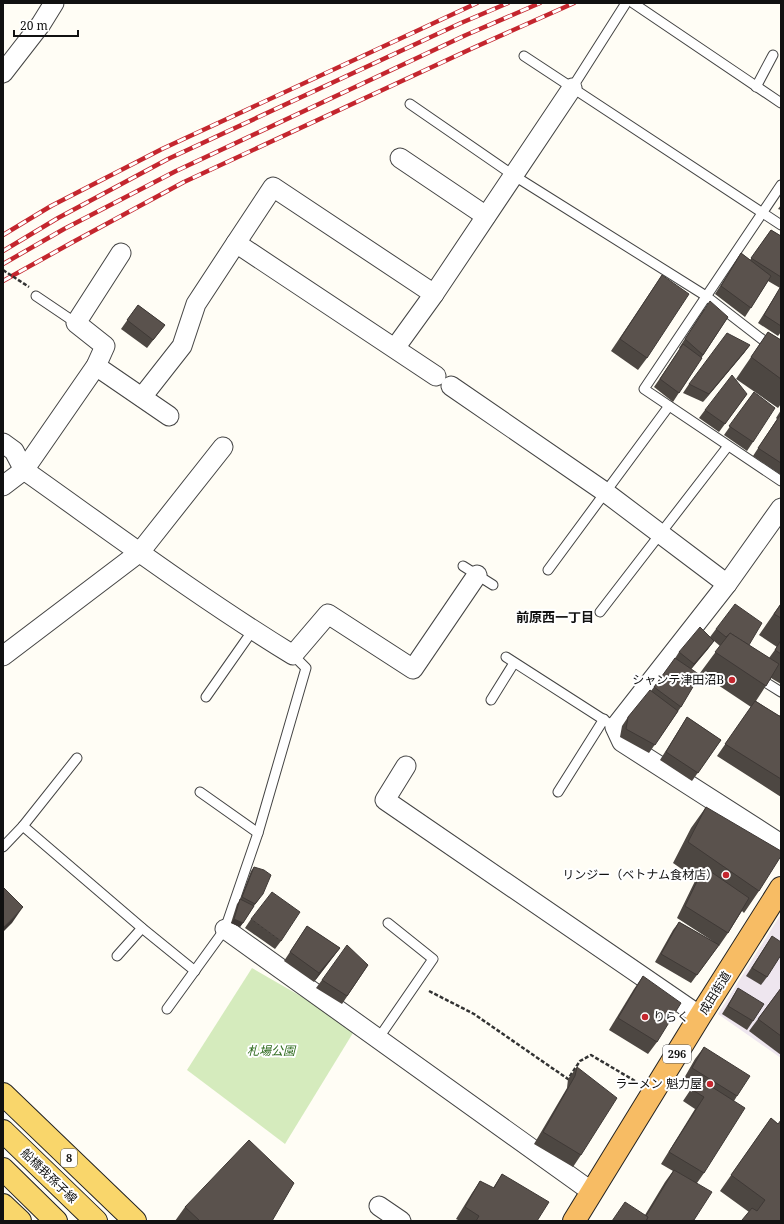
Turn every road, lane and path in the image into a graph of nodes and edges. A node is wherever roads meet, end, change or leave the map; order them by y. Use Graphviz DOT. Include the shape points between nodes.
graph roads {
  1 [pos="54,3"];
  2 [pos="626,3"];
  3 [pos="633,3"];
  4 [pos="773,55"];
  5 [pos="524,56"];
  6 [pos="3,72"];
  7 [pos="756,86"];
  8 [pos="572,88"];
  9 [pos="781,103"];
  10 [pos="410,104"];
  11 [pos="400,158"];
  12 [pos="513,175"];
  13 [pos="781,185"];
  14 [pos="762,212"];
  15 [pos="486,216"];
  16 [pos="781,225"];
  17 [pos="236,243"];
  18 [pos="121,253"];
  19 [pos="3,270"];
  20 [pos="29,287"];
  21 [pos="434,294"];
  22 [pos="36,296"];
  23 [pos="706,296"];
  24 [pos="76,323"];
  25 [pos="395,348"];
  26 [pos="781,354"];
  27 [pos="96,366"];
  28 [pos="436,376"];
  29 [pos="451,386"];
  30 [pos="142,397"];
  31 [pos="669,406"];
  32 [pos="169,416"];
  33 [pos="3,443"];
  34 [pos="728,446"];
  35 [pos="223,447"];
  36 [pos="24,470"];
  37 [pos="781,481"];
  38 [pos="3,486"];
  39 [pos="605,492"];
  40 [pos="781,508"];
  41 [pos="660,533"];
  42 [pos="140,552"];
  43 [pos="470,570"];
  44 [pos="548,570"];
  45 [pos="727,584"];
  46 [pos="493,585"];
  47 [pos="600,612"];
  48 [pos="253,630"];
  49 [pos="294,655"];
  50 [pos="3,656"];
  51 [pos="506,657"];
  52 [pos="514,663"];
  53 [pos="752,673"];
  54 [pos="781,692"];
  55 [pos="206,697"];
  56 [pos="490,700"];
  57 [pos="610,723"];
  58 [pos="77,758"];
  59 [pos="406,766"];
  60 [pos="200,792"];
  61 [pos="558,792"];
  62 [pos="23,826"];
  63 [pos="258,833"];
  64 [pos="781,844"];
  65 [pos="3,847"];
  66 [pos="781,888"];
  67 [pos="388,923"];
  68 [pos="142,928"];
  69 [pos="225,929"];
  70 [pos="117,956"];
  71 [pos="195,971"];
  72 [pos="416,984"];
  73 [pos="167,1009"];
  74 [pos="700,1016"];
  75 [pos="378,1039"];
  76 [pos="638,1082"];
  77 [pos="3,1094"];
  78 [pos="3,1131"];
  79 [pos="3,1169"];
  80 [pos="592,1192"];
  81 [pos="3,1205"];
  82 [pos="379,1206"];
  83 [pos="20,1221"];
  84 [pos="56,1221"];
  85 [pos="96,1221"];
  86 [pos="135,1221"];
  87 [pos="401,1221"];
  88 [pos="574,1221"];
  1 -- 6 [label="street" via="41,24"];
  2 -- 8 [label="lane"];
  3 -- 7 [label="lane"];
  4 -- 7 [label="lane"];
  5 -- 8 [label="lane"];
  7 -- 9 [label="lane"];
  8 -- 12 [label="street"];
  8 -- 14 [label="lane"];
  10 -- 12 [label="lane"];
  11 -- 15 [label="street"];
  12 -- 15 [label="street"];
  12 -- 23 [label="lane"];
  13 -- 14 [label="lane"];
  14 -- 16 [label="lane"];
  14 -- 23 [label="lane"];
  15 -- 21 [label="street"];
  17 -- 21 [label="street" via="273,187"];
  17 -- 25 [label="street"];
  17 -- 30 [label="street" via="196,304 182,346"];
  18 -- 24 [label="street"];
  19 -- 20 [label="path, bridge"];
  21 -- 25 [label="street"];
  22 -- 24 [label="lane"];
  23 -- 26 [label="lane"];
  23 -- 31 [label="lane" via="644,389"];
  24 -- 27 [label="street" via="105,346"];
  25 -- 28 [label="street"];
  27 -- 30 [label="street"];
  27 -- 36 [label="street"];
  29 -- 39 [label="street"];
  30 -- 32 [label="street"];
  31 -- 34 [label="lane"];
  31 -- 39 [label="lane"];
  33 -- 36 [label="street" via="14,452"];
  34 -- 37 [label="lane"];
  34 -- 41 [label="lane"];
  35 -- 42 [label="street"];
  36 -- 38 [label="street"];
  36 -- 42 [label="street"];
  39 -- 41 [label="street"];
  39 -- 44 [label="lane"];
  40 -- 45 [label="street"];
  41 -- 45 [label="street"];
  41 -- 47 [label="lane"];
  42 -- 48 [label="street"];
  42 -- 50 [label="street"];
  43 -- 46 [label="lane"];
  43 -- 49 [label="street" via="413,670 328,614"];
  45 -- 57 [label="street"];
  48 -- 49 [label="street"];
  48 -- 55 [label="lane"];
  49 -- 63 [label="lane" via="306,668"];
  51 -- 52 [label="lane"];
  52 -- 56 [label="lane"];
  52 -- 57 [label="lane"];
  53 -- 54 [label="lane"];
  57 -- 61 [label="lane"];
  57 -- 64 [label="street" via="622,742"];
  58 -- 62 [label="lane"];
  59 -- 74 [label="street" via="385,800"];
  60 -- 63 [label="lane"];
  62 -- 65 [label="lane"];
  62 -- 68 [label="lane"];
  63 -- 69 [label="lane"];
  66 -- 74 [label="highway, 成田街道 / 296"];
  67 -- 72 [label="lane" via="433,959"];
  68 -- 70 [label="lane"];
  68 -- 71 [label="lane"];
  69 -- 71 [label="lane"];
  69 -- 75 [label="street"];
  71 -- 73 [label="lane"];
  72 -- 75 [label="lane"];
  72 -- 76 [label="path" via="474,1014 568,1079 580,1061 591,1055"];
  74 -- 80 [label="highway, 成田街道 / 296"];
  75 -- 80 [label="street"];
  77 -- 86 [label="main road, 8"];
  78 -- 85 [label="main road, 船橋我孫子線 / 8"];
  79 -- 84 [label="main road"];
  80 -- 88 [label="highway, 成田街道 / 296"];
  81 -- 83 [label="main road"];
  82 -- 87 [label="street"];
}
